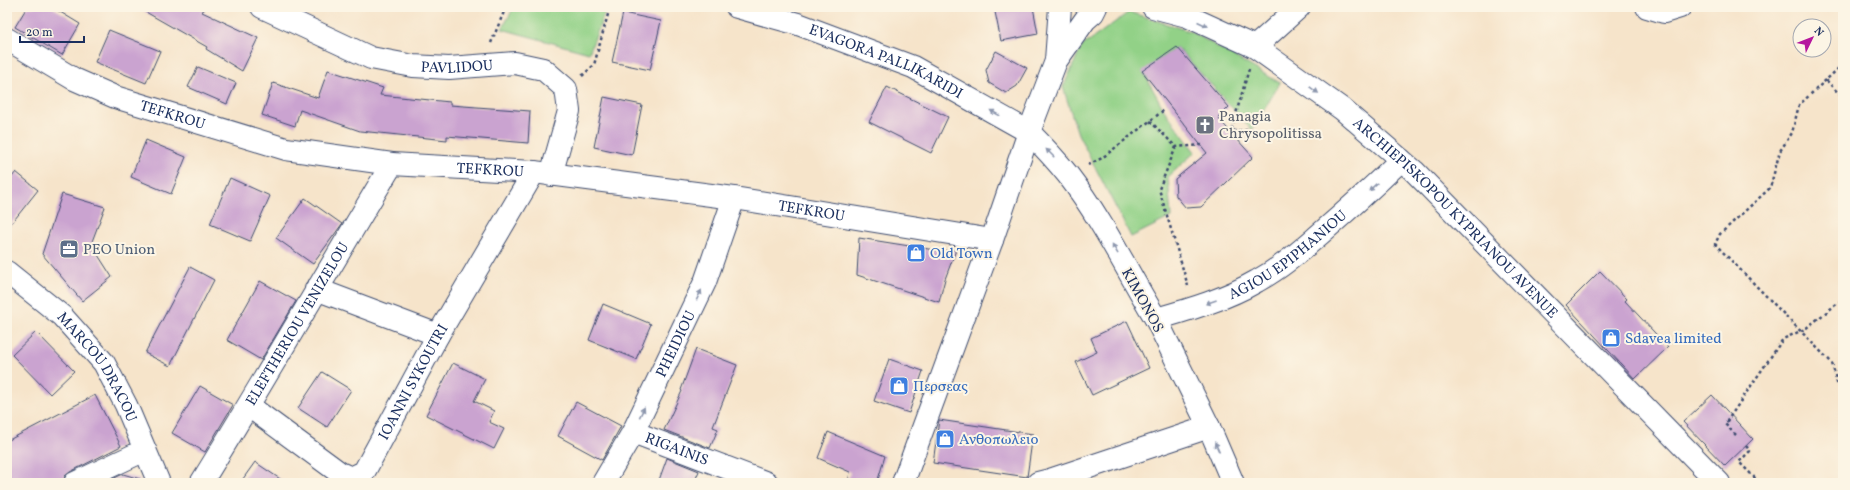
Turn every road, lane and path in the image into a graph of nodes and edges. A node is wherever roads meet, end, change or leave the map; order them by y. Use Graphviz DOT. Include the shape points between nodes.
graph roads {
  1 [pos="262,7"];
  2 [pos="506,7"];
  3 [pos="610,7"];
  4 [pos="737,7"];
  5 [pos="1060,7"];
  6 [pos="1153,7"];
  7 [pos="1299,7"];
  8 [pos="1647,7"];
  9 [pos="1680,7"];
  10 [pos="1090,13"];
  11 [pos="7,39"];
  12 [pos="1256,48"];
  13 [pos="1056,61"];
  14 [pos="1843,64"];
  15 [pos="482,66"];
  16 [pos="1826,80"];
  17 [pos="566,89"];
  18 [pos="1843,98"];
  19 [pos="1164,110"];
  20 [pos="1150,121"];
  21 [pos="1252,130"];
  22 [pos="1029,132"];
  23 [pos="1202,145"];
  24 [pos="1176,147"];
  25 [pos="1401,160"];
  26 [pos="392,164"];
  27 [pos="1088,165"];
  28 [pos="542,174"];
  29 [pos="734,198"];
  30 [pos="992,240"];
  31 [pos="7,272"];
  32 [pos="316,289"];
  33 [pos="1843,299"];
  34 [pos="1194,308"];
  35 [pos="1156,319"];
  36 [pos="1801,331"];
  37 [pos="438,335"];
  38 [pos="1843,390"];
  39 [pos="249,406"];
  40 [pos="1208,428"];
  41 [pos="633,432"];
  42 [pos="1736,435"];
  43 [pos="1746,446"];
  44 [pos="145,450"];
  45 [pos="75,483"];
  46 [pos="159,483"];
  47 [pos="201,483"];
  48 [pos="603,483"];
  49 [pos="767,483"];
  50 [pos="903,483"];
  51 [pos="1038,483"];
  52 [pos="1233,483"];
  53 [pos="1719,483"];
  54 [pos="1756,483"];
  1 -- 15 [label="street, PAVLIDOU" via="371,58 413,66"];
  2 -- 15 [label="path"];
  3 -- 17 [label="path" via="594,65"];
  22 -- 4 [label="street, EVAGORA PALLIKARIDI, one-way" via="913,67 798,24"];
  5 -- 10 [label="street" via="1069,16"];
  5 -- 13 [label="street"];
  6 -- 12 [label="street, ARCHIEPISKOPOU KYPRIANOU AVENUE, one-way" via="1186,16"];
  7 -- 12 [label="street"];
  8 -- 9 [label="street" via="1664,12"];
  10 -- 13 [label="street"];
  11 -- 26 [label="street, TEFKROU" via="74,79 115,97 286,149"];
  12 -- 21 [label="path" via="1231,131"];
  12 -- 25 [label="street, ARCHIEPISKOPOU KYPRIANOU AVENUE, one-way" via="1342,110"];
  13 -- 22 [label="street"];
  14 -- 16 [label="path"];
  15 -- 17 [label="street, PAVLIDOU" via="515,63 543,69"];
  16 -- 18 [label="path"];
  16 -- 36 [label="path" via="1799,104 1792,133 1780,151 1770,188 1720,234 1715,244"];
  17 -- 28 [label="street" via="569,111"];
  19 -- 20 [label="path"];
  20 -- 24 [label="path"];
  20 -- 27 [label="path" via="1102,158"];
  22 -- 30 [label="street"];
  35 -- 22 [label="street, KIMONOS, one-way" via="1069,176"];
  23 -- 24 [label="path"];
  24 -- 34 [label="path" via="1159,189"];
  25 -- 34 [label="street, AGIOU EPIPHANIOU, one-way" via="1290,260 1258,280"];
  25 -- 53 [label="street, ARCHIEPISKOPOU KYPRIANOU AVENUE"];
  26 -- 28 [label="street, TEFKROU"];
  26 -- 32 [label="street, ELEFTHERIOU VENIZELOU"];
  28 -- 29 [label="street, TEFKROU"];
  28 -- 37 [label="street, IOANNI SYKOUTRI"];
  29 -- 30 [label="street, TEFKROU"];
  41 -- 29 [label="street, PHEIDIOU, one-way" via="705,282"];
  30 -- 50 [label="street"];
  31 -- 44 [label="street, MARCOU DRACOU" via="62,316 104,363 126,404"];
  32 -- 37 [label="street"];
  32 -- 39 [label="street, ELEFTHERIOU VENIZELOU"];
  33 -- 36 [label="path"];
  34 -- 35 [label="street, AGIOU EPIPHANIOU"];
  35 -- 40 [label="street, KIMONOS"];
  36 -- 38 [label="path" via="1832,363 1837,383"];
  36 -- 42 [label="path" via="1783,339 1725,424"];
  37 -- 39 [label="street, IOANNI SYKOUTRI" via="364,472 351,478 340,473"];
  39 -- 47 [label="street, ELEFTHERIOU VENIZELOU"];
  40 -- 51 [label="street"];
  52 -- 40 [label="street, KIMONOS, one-way"];
  41 -- 48 [label="street, PHEIDIOU"];
  41 -- 49 [label="street, RIGAINIS"];
  43 -- 54 [label="path" via="1750,451 1739,462 1758,482"];
  44 -- 45 [label="street"];
  44 -- 46 [label="street, MARCOU DRACOU"];
}
